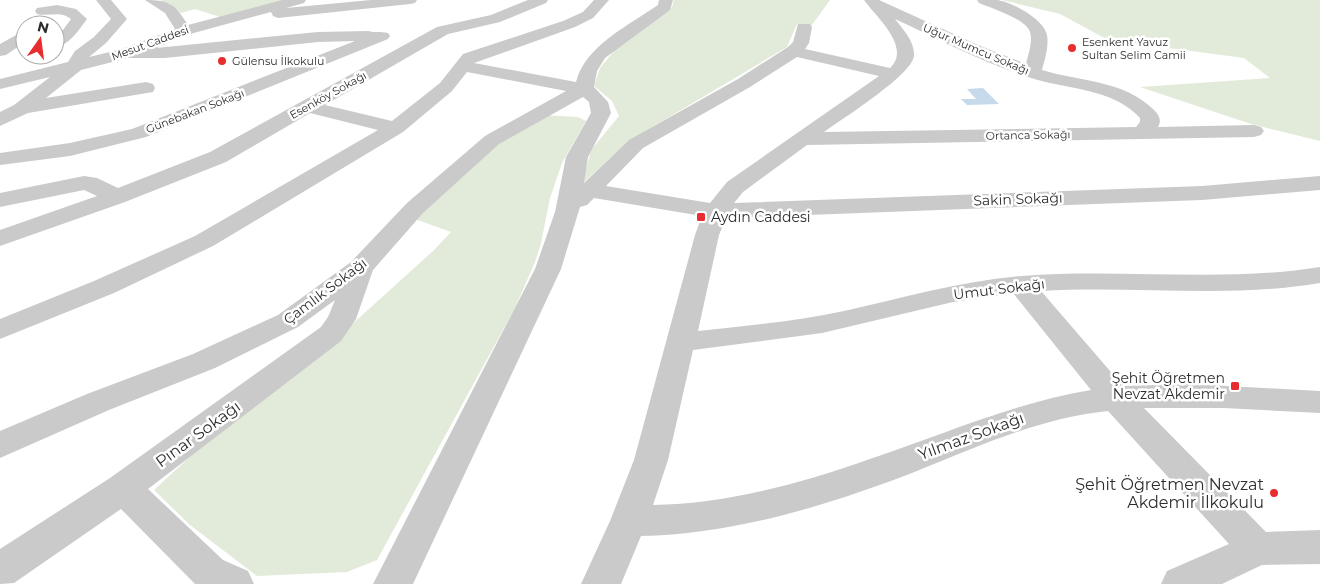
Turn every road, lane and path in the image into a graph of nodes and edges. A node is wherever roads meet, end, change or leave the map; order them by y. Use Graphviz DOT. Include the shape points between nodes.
graph roads {
  1 [pos="103,0"];
  2 [pos="152,0"];
  3 [pos="319,0"];
  4 [pos="410,0"];
  5 [pos="541,0"];
  6 [pos="602,0"];
  7 [pos="666,0"];
  8 [pos="984,0"];
  9 [pos="296,1"];
  10 [pos="872,2"];
  11 [pos="254,11"];
  12 [pos="36,13"];
  13 [pos="804,27"];
  14 [pos="443,30"];
  15 [pos="184,31"];
  16 [pos="65,36"];
  17 [pos="382,36"];
  18 [pos="15,41"];
  19 [pos="415,46"];
  20 [pos="0,51"];
  21 [pos="794,51"];
  22 [pos="128,53"];
  23 [pos="456,57"];
  24 [pos="24,65"];
  25 [pos="74,67"];
  26 [pos="1033,73"];
  27 [pos="893,74"];
  28 [pos="2,84"];
  29 [pos="146,88"];
  30 [pos="584,88"];
  31 [pos="306,106"];
  32 [pos="21,109"];
  33 [pos="0,120"];
  34 [pos="396,128"];
  35 [pos="1254,131"];
  36 [pos="1143,132"];
  37 [pos="802,139"];
  38 [pos="0,159"];
  39 [pos="1320,183"];
  40 [pos="588,190"];
  41 [pos="117,197"];
  42 [pos="0,200"];
  43 [pos="716,211"];
  44 [pos="567,212"];
  45 [pos="0,238"];
  46 [pos="360,268"];
  47 [pos="1320,275"];
  48 [pos="1020,284"];
  49 [pos="0,330"];
  50 [pos="681,342"];
  51 [pos="1115,398"];
  52 [pos="1320,402"];
  53 [pos="0,445"];
  54 [pos="123,488"];
  55 [pos="629,521"];
  56 [pos="1320,547"];
  57 [pos="1258,549"];
  58 [pos="0,571"];
  59 [pos="234,584"];
  60 [pos="392,584"];
  61 [pos="601,584"];
  62 [pos="1181,584"];
  1 -- 25 [label="street" via="119,19 107,34 81,55"];
  2 -- 15 [label="street" via="171,10"];
  3 -- 9 [label="street, Mesut Caddesi"];
  4 -- 11 [label="street" via="304,12"];
  5 -- 14 [label="street, Esenköy Sokağı" via="495,19"];
  6 -- 23 [label="street" via="588,15 569,24"];
  7 -- 30 [label="street" via="665,7 598,55 588,71"];
  8 -- 26 [label="street" via="1021,16 1037,29"];
  9 -- 11 [label="street, Mesut Caddesi"];
  10 -- 26 [label="street, Uğur Mumcu Sokağı"];
  10 -- 27 [label="street" via="905,47 904,63"];
  11 -- 15 [label="street, Mesut Caddesi"];
  12 -- 16 [label="street" via="67,9 75,13 79,20"];
  13 -- 21 [label="street" via="801,43"];
  14 -- 17 [label="street"];
  14 -- 19 [label="street, Esenköy Sokağı"];
  15 -- 22 [label="street, Mesut Caddesi"];
  17 -- 22 [label="street" via="318,37 165,54"];
  17 -- 38 [label="street, Günebakan Sokağı" via="139,132 63,151"];
  18 -- 20 [label="street"];
  19 -- 23 [label="street"];
  19 -- 31 [label="street, Esenköy Sokağı"];
  21 -- 27 [label="street"];
  21 -- 40 [label="street" via="636,144"];
  22 -- 25 [label="street, Mesut Caddesi"];
  23 -- 30 [label="street"];
  23 -- 34 [label="street" via="446,87"];
  24 -- 28 [label="street"];
  25 -- 28 [label="street, Mesut Caddesi"];
  25 -- 32 [label="street"];
  26 -- 36 [label="street, Uğur Mumcu Sokağı" via="1125,98 1150,117 1150,123"];
  27 -- 37 [label="street"];
  29 -- 32 [label="street"];
  30 -- 44 [label="street" via="598,101 601,113 577,157"];
  30 -- 46 [label="street, Çamlık Sokağı" via="492,140 415,208"];
  31 -- 34 [label="street"];
  31 -- 41 [label="street, Esenköy Sokağı" via="218,157"];
  32 -- 33 [label="street"];
  34 -- 49 [label="street" via="204,241"];
  35 -- 36 [label="street, Ortanca Sokağı"];
  36 -- 37 [label="street, Ortanca Sokağı"];
  37 -- 43 [label="street" via="735,187"];
  39 -- 43 [label="street, Sakin Sokağı" via="1202,194"];
  40 -- 43 [label="street, Sakin Sokağı"];
  40 -- 44 [label="street"];
  41 -- 42 [label="street" via="84,183"];
  41 -- 45 [label="street, Esenköy Sokağı"];
  43 -- 50 [label="street" via="706,235"];
  44 -- 60 [label="street" via="548,268"];
  46 -- 53 [label="street, Çamlık Sokağı" via="288,321 204,361"];
  46 -- 54 [label="street, Pınar Sokağı" via="342,319 331,334"];
  47 -- 48 [label="street, Umut Sokağı" via="1199,284 1109,281"];
  48 -- 50 [label="street, Umut Sokağı" via="955,294 774,333"];
  48 -- 51 [label="street"];
  50 -- 55 [label="street" via="651,460"];
  51 -- 52 [label="street, Yılmaz Sokağı" via="1209,395"];
  51 -- 55 [label="street, Yılmaz Sokağı" via="1064,406 1016,419 854,478 736,511 691,518"];
  51 -- 57 [label="street"];
  54 -- 58 [label="street, Pınar Sokağı"];
  54 -- 59 [label="street" via="209,572"];
  55 -- 61 [label="street"];
  56 -- 57 [label="street"];
  57 -- 62 [label="street"];
}
